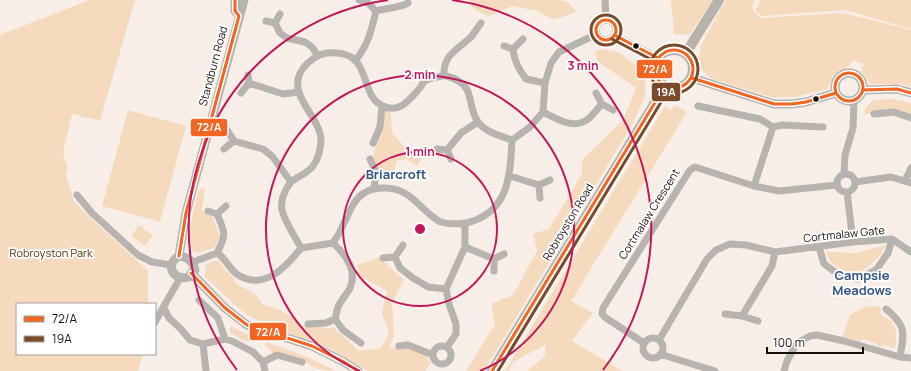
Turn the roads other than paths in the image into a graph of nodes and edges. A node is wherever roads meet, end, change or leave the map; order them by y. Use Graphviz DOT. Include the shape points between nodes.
graph roads {
  1 [pos="235,0"];
  2 [pos="244,0"];
  3 [pos="359,0"];
  4 [pos="605,0"];
  5 [pos="719,0"];
  6 [pos="408,3"];
  7 [pos="376,11"];
  8 [pos="280,14"];
  9 [pos="239,16"];
  10 [pos="606,20"];
  11 [pos="266,21"];
  12 [pos="275,23"];
  13 [pos="480,23"];
  14 [pos="597,34"];
  15 [pos="614,35"];
  16 [pos="523,39"];
  17 [pos="504,46"];
  18 [pos="514,49"];
  19 [pos="686,53"];
  20 [pos="318,56"];
  21 [pos="658,58"];
  22 [pos="356,60"];
  23 [pos="248,75"];
  24 [pos="444,75"];
  25 [pos="692,78"];
  26 [pos="249,83"];
  27 [pos="545,83"];
  28 [pos="665,86"];
  29 [pos="863,90"];
  30 [pos="299,92"];
  31 [pos="241,93"];
  32 [pos="596,93"];
  33 [pos="836,93"];
  34 [pos="911,93"];
  35 [pos="854,101"];
  36 [pos="602,104"];
  37 [pos="382,106"];
  38 [pos="698,106"];
  39 [pos="613,110"];
  40 [pos="543,112"];
  41 [pos="874,114"];
  42 [pos="911,118"];
  43 [pos="478,122"];
  44 [pos="773,127"];
  45 [pos="823,127"];
  46 [pos="227,130"];
  47 [pos="512,140"];
  48 [pos="234,141"];
  49 [pos="373,143"];
  50 [pos="224,149"];
  51 [pos="437,149"];
  52 [pos="447,150"];
  53 [pos="370,159"];
  54 [pos="451,159"];
  55 [pos="911,168"];
  56 [pos="844,174"];
  57 [pos="510,176"];
  58 [pos="550,180"];
  59 [pos="291,182"];
  60 [pos="855,182"];
  61 [pos="908,182"];
  62 [pos="539,185"];
  63 [pos="837,185"];
  64 [pos="754,186"];
  65 [pos="374,188"];
  66 [pos="847,192"];
  67 [pos="77,195"];
  68 [pos="540,198"];
  69 [pos="226,206"];
  70 [pos="208,211"];
  71 [pos="217,214"];
  72 [pos="465,224"];
  73 [pos="892,239"];
  74 [pos="853,242"];
  75 [pos="333,243"];
  76 [pos="403,246"];
  77 [pos="465,247"];
  78 [pos="819,247"];
  79 [pos="301,248"];
  80 [pos="775,252"];
  81 [pos="911,252"];
  82 [pos="217,253"];
  83 [pos="504,254"];
  84 [pos="179,256"];
  85 [pos="395,257"];
  86 [pos="383,258"];
  87 [pos="494,259"];
  88 [pos="193,262"];
  89 [pos="171,265"];
  90 [pos="494,271"];
  91 [pos="192,273"];
  92 [pos="180,278"];
  93 [pos="446,289"];
  94 [pos="198,300"];
  95 [pos="164,308"];
  96 [pos="886,309"];
  97 [pos="725,314"];
  98 [pos="742,316"];
  99 [pos="336,319"];
  100 [pos="156,320"];
  101 [pos="758,321"];
  102 [pos="308,324"];
  103 [pos="225,339"];
  104 [pos="659,340"];
  105 [pos="361,343"];
  106 [pos="644,343"];
  107 [pos="203,344"];
  108 [pos="399,346"];
  109 [pos="447,347"];
  110 [pos="660,354"];
  111 [pos="433,355"];
  112 [pos="900,357"];
  113 [pos="911,358"];
  114 [pos="263,362"];
  115 [pos="302,362"];
  116 [pos="206,371"];
  117 [pos="265,371"];
  118 [pos="358,371"];
  119 [pos="492,371"];
  120 [pos="715,371"];
  121 [pos="784,371"];
  1 -- 9 [label="street, Standburn Road" via="235,11"];
  2 -- 9 [label="street"];
  3 -- 7 [label="street" via="368,3"];
  4 -- 10 [label="street"];
  5 -- 19 [label="main road"];
  6 -- 7 [label="street"];
  7 -- 22 [label="street" via="369,40"];
  8 -- 12 [label="street"];
  9 -- 84 [label="street, Standburn Road" via="186,213"];
  10 -- 14 [label="street" via="598,25"];
  10 -- 15 [label="street" via="615,26"];
  11 -- 12 [label="street"];
  12 -- 20 [label="street" via="280,33 287,38 305,42"];
  13 -- 24 [label="street" via="472,36 450,55"];
  14 -- 15 [label="street" via="606,40"];
  14 -- 27 [label="street" via="559,52 550,63"];
  15 -- 21 [label="street"];
  16 -- 18 [label="street"];
  17 -- 18 [label="street"];
  18 -- 27 [label="street" via="514,57 526,79"];
  19 -- 21 [label="main road" via="677,49 665,52"];
  19 -- 25 [label="main road" via="694,67"];
  20 -- 22 [label="street" via="328,52 343,53"];
  20 -- 30 [label="street" via="305,64 298,79"];
  21 -- 28 [label="main road" via="654,69 658,80"];
  22 -- 37 [label="street" via="371,95"];
  23 -- 26 [label="street"];
  24 -- 37 [label="street" via="425,81 405,105 394,108"];
  24 -- 43 [label="street" via="460,81 469,93"];
  25 -- 28 [label="main road" via="685,86 674,89"];
  25 -- 33 [label="street" via="774,104 806,102"];
  26 -- 30 [label="street" via="283,94"];
  26 -- 31 [label="street"];
  27 -- 40 [label="street"];
  28 -- 119 [label="main road, Robroyston Road"];
  29 -- 33 [label="street" via="861,78 851,72 839,77 835,86"];
  29 -- 34 [label="street" via="896,89"];
  29 -- 35 [label="street" via="861,96"];
  30 -- 59 [label="street" via="321,138 320,154 306,173"];
  32 -- 36 [label="street"];
  33 -- 35 [label="street" via="847,102"];
  35 -- 56 [label="street" via="853,128 845,155"];
  36 -- 39 [label="street"];
  36 -- 40 [label="street" via="588,119 575,124"];
  37 -- 49 [label="street" via="380,127"];
  38 -- 44 [label="street" via="760,119"];
  40 -- 47 [label="street" via="530,127"];
  41 -- 42 [label="street" via="894,112"];
  43 -- 47 [label="street" via="492,133"];
  43 -- 52 [label="street" via="461,133"];
  44 -- 45 [label="street"];
  44 -- 64 [label="street"];
  46 -- 48 [label="street"];
  47 -- 57 [label="street"];
  48 -- 50 [label="street"];
  48 -- 59 [label="street" via="262,149 272,156"];
  51 -- 52 [label="street"];
  52 -- 54 [label="street"];
  53 -- 65 [label="street" via="376,172"];
  55 -- 61 [label="street"];
  56 -- 60 [label="street" via="853,176"];
  56 -- 63 [label="street" via="838,179"];
  57 -- 62 [label="street"];
  57 -- 72 [label="street" via="505,194 496,208 481,219"];
  58 -- 62 [label="street"];
  59 -- 79 [label="street" via="283,195 282,209"];
  60 -- 61 [label="street" via="891,177"];
  60 -- 66 [label="street" via="852,190"];
  62 -- 68 [label="street"];
  63 -- 64 [label="street, Cortmalaw Crescent" via="779,191"];
  63 -- 66 [label="street" via="842,191"];
  64 -- 106 [label="street, Cortmalaw Crescent" via="696,167 690,170 602,314"];
  65 -- 72 [label="street" via="394,188 412,198 441,222"];
  65 -- 75 [label="street" via="352,205"];
  66 -- 74 [label="street"];
  67 -- 89 [label="street" via="92,213 138,256 152,262"];
  69 -- 71 [label="street"];
  70 -- 71 [label="street"];
  71 -- 82 [label="street" via="224,239"];
  72 -- 77 [label="street"];
  73 -- 74 [label="street, Cortmalaw Gate"];
  73 -- 78 [label="street" via="888,253 876,270 858,279 842,277 824,264"];
  73 -- 81 [label="street, Cortmalaw Gate"];
  74 -- 78 [label="street, Cortmalaw Gate"];
  75 -- 79 [label="street"];
  75 -- 99 [label="street" via="344,254 352,268 351,287 338,306"];
  76 -- 85 [label="street"];
  77 -- 87 [label="street"];
  77 -- 93 [label="street"];
  78 -- 80 [label="street, Cortmalaw Gate"];
  79 -- 82 [label="street" via="276,274 262,280 238,275"];
  80 -- 98 [label="street" via="772,266"];
  80 -- 104 [label="street" via="730,244 716,250 707,259"];
  82 -- 88 [label="street"];
  83 -- 87 [label="street"];
  84 -- 88 [label="street"];
  84 -- 89 [label="street"];
  85 -- 86 [label="street"];
  85 -- 93 [label="street" via="400,268 413,278 428,287"];
  87 -- 90 [label="street"];
  88 -- 91 [label="street" via="195,270"];
  89 -- 92 [label="street" via="175,276"];
  91 -- 92 [label="street" via="187,278"];
  91 -- 118 [label="street" via="225,308 247,325 312,346"];
  92 -- 95 [label="street"];
  93 -- 109 [label="street" via="456,324 456,334"];
  94 -- 103 [label="street" via="218,318"];
  95 -- 100 [label="street"];
  95 -- 107 [label="street" via="168,318 190,340"];
  96 -- 112 [label="street" via="903,330"];
  97 -- 98 [label="street"];
  98 -- 101 [label="street"];
  99 -- 102 [label="street" via="326,323"];
  99 -- 105 [label="street" via="343,330"];
  103 -- 107 [label="street"];
  103 -- 114 [label="street" via="253,352"];
  104 -- 106 [label="street" via="650,338"];
  104 -- 110 [label="street" via="663,348"];
  106 -- 110 [label="street" via="643,349 646,354 655,357"];
  107 -- 116 [label="street"];
  108 -- 111 [label="street" via="408,345"];
  109 -- 111 [label="street" via="436,348"];
  109 -- 111 [label="street" via="451,354 447,363 438,363 433,359"];
  110 -- 120 [label="street"];
  112 -- 113 [label="street"];
  112 -- 121 [label="street" via="817,335 797,343"];
  114 -- 115 [label="street" via="277,355"];
  114 -- 117 [label="street"];
}
